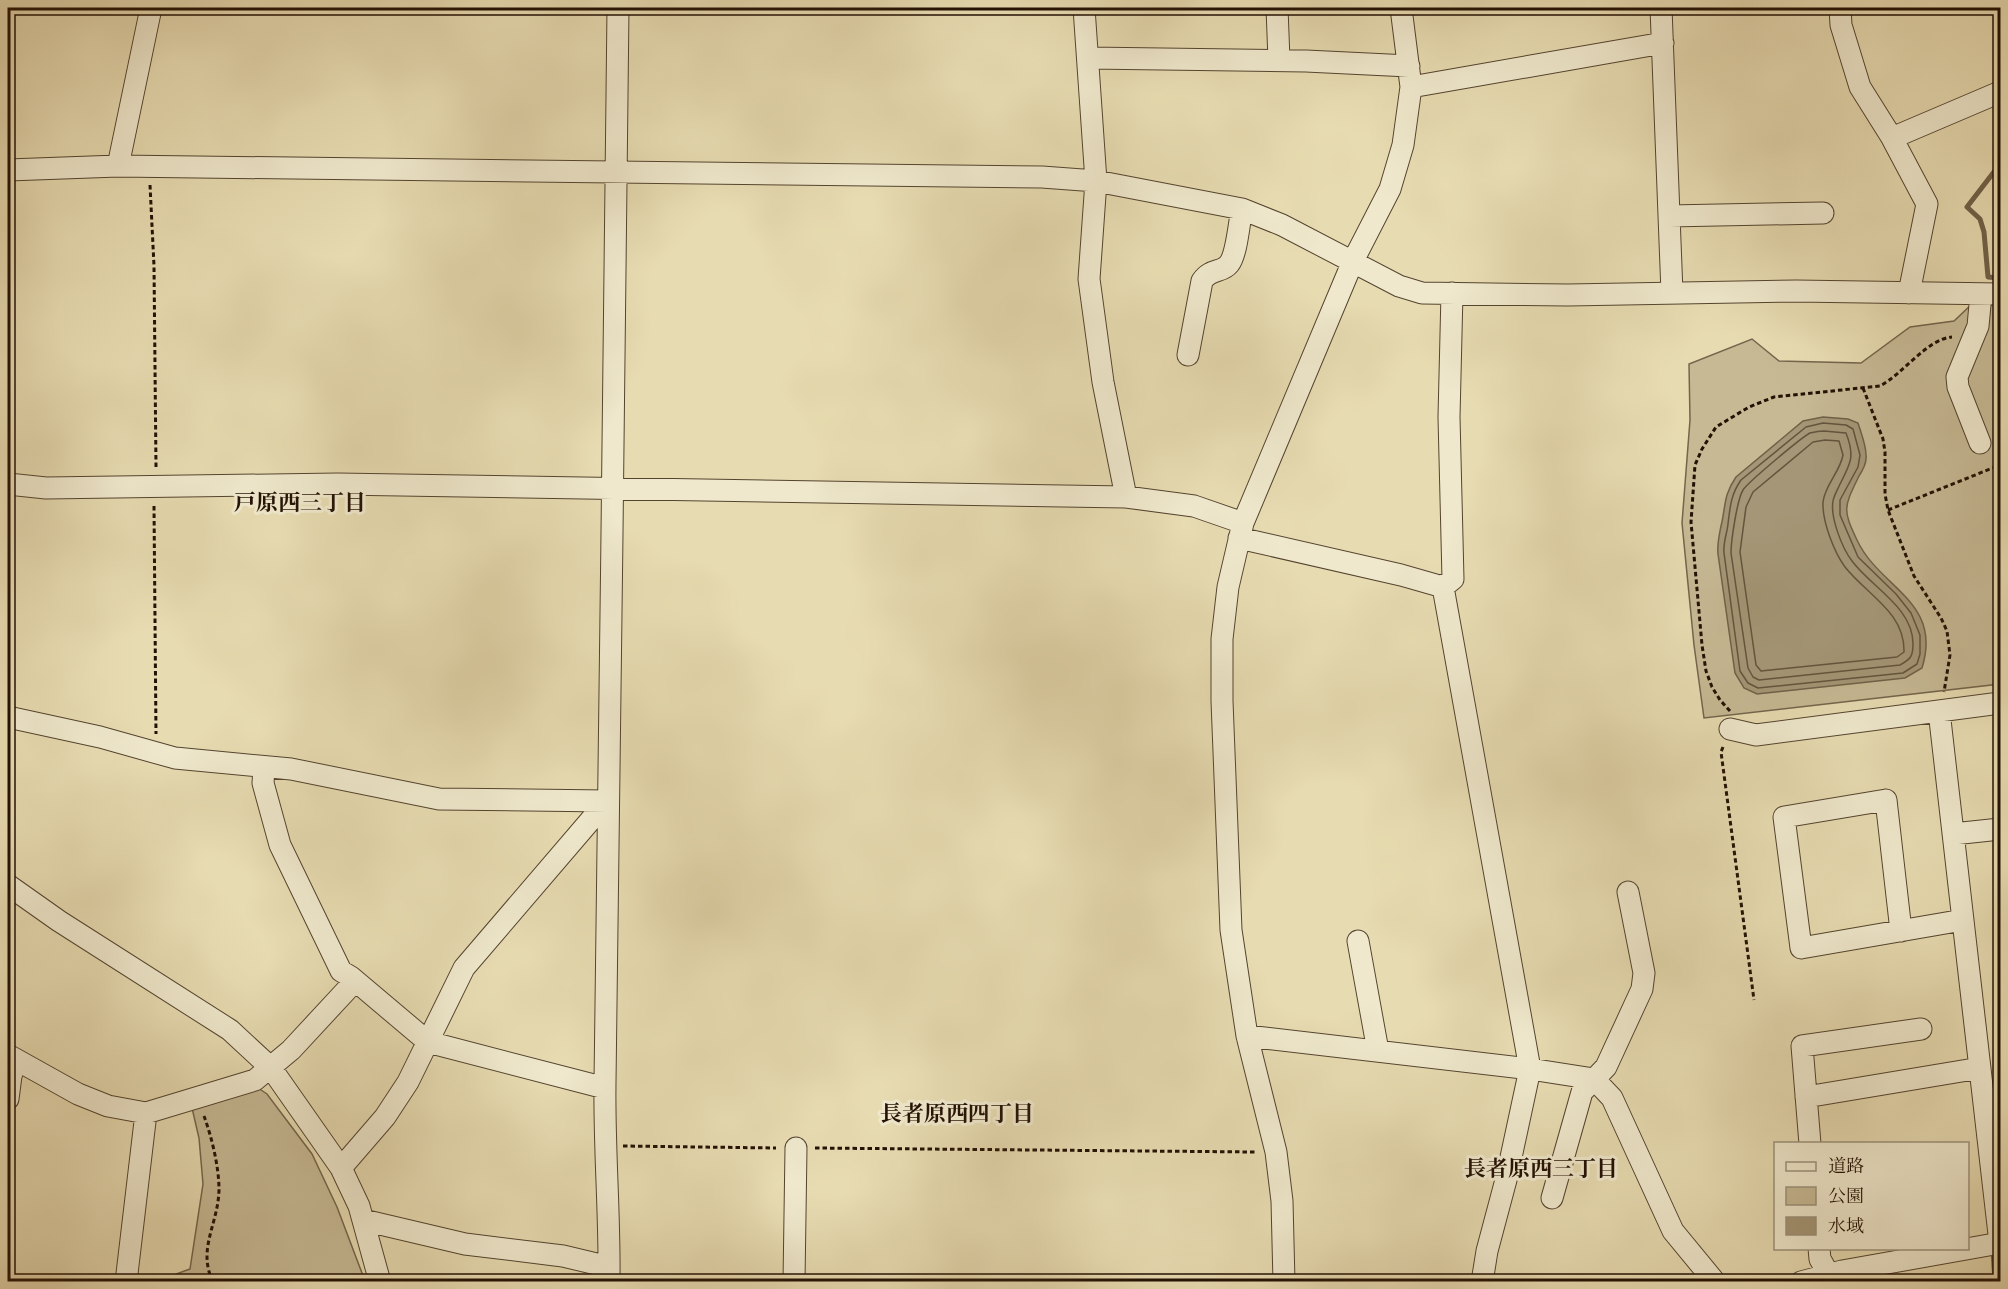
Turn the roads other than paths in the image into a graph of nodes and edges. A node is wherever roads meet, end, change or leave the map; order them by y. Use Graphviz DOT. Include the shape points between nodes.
graph roads {
  1 [pos="151,8"];
  2 [pos="618,8"];
  3 [pos="1084,8"];
  4 [pos="1277,8"];
  5 [pos="1401,8"];
  6 [pos="1840,8"];
  7 [pos="1664,9"];
  8 [pos="1662,44"];
  9 [pos="1089,58"];
  10 [pos="1279,60"];
  11 [pos="1410,77"];
  12 [pos="2001,92"];
  13 [pos="1892,138"];
  14 [pos="118,166"];
  15 [pos="8,170"];
  16 [pos="618,171"];
  17 [pos="1096,181"];
  18 [pos="1242,209"];
  19 [pos="1823,213"];
  20 [pos="1669,216"];
  21 [pos="1353,261"];
  22 [pos="1671,293"];
  23 [pos="1909,293"];
  24 [pos="1452,294"];
  25 [pos="1991,294"];
  26 [pos="1188,356"];
  27 [pos="1980,443"];
  28 [pos="8,484"];
  29 [pos="611,489"];
  30 [pos="1126,496"];
  31 [pos="1241,530"];
  32 [pos="1443,587"];
  33 [pos="1939,703"];
  34 [pos="2001,704"];
  35 [pos="8,717"];
  36 [pos="1734,722"];
  37 [pos="264,768"];
  38 [pos="607,801"];
  39 [pos="2001,829"];
  40 [pos="1953,834"];
  41 [pos="8,885"];
  42 [pos="1628,892"];
  43 [pos="1963,920"];
  44 [pos="1901,931"];
  45 [pos="1358,941"];
  46 [pos="356,981"];
  47 [pos="1921,1029"];
  48 [pos="1247,1036"];
  49 [pos="428,1042"];
  50 [pos="1378,1051"];
  51 [pos="12,1058"];
  52 [pos="271,1068"];
  53 [pos="1980,1068"];
  54 [pos="1530,1069"];
  55 [pos="1594,1079"];
  56 [pos="605,1088"];
  57 [pos="1806,1097"];
  58 [pos="8,1099"];
  59 [pos="1992,1099"];
  60 [pos="146,1113"];
  61 [pos="1810,1142"];
  62 [pos="796,1148"];
  63 [pos="341,1168"];
  64 [pos="1552,1198"];
  65 [pos="363,1220"];
  66 [pos="2000,1243"];
  67 [pos="1969,1247"];
  68 [pos="1819,1250"];
  69 [pos="1939,1250"];
  70 [pos="1913,1253"];
  71 [pos="609,1274"];
  72 [pos="1830,1278"];
  73 [pos="126,1281"];
  74 [pos="380,1281"];
  75 [pos="794,1281"];
  76 [pos="1284,1281"];
  77 [pos="1482,1281"];
  78 [pos="1715,1281"];
  79 [pos="1801,1281"];
  1 -- 14 [label="street"];
  2 -- 16 [label="street"];
  3 -- 9 [label="street"];
  4 -- 10 [label="street"];
  5 -- 11 [label="street"];
  6 -- 13 [label="street" via="1841,25 1860,87"];
  7 -- 8 [label="street"];
  8 -- 11 [label="street"];
  8 -- 20 [label="street"];
  9 -- 10 [label="street"];
  9 -- 17 [label="street"];
  10 -- 11 [label="street"];
  11 -- 21 [label="street" via="1403,145 1390,189"];
  12 -- 13 [label="street"];
  13 -- 23 [label="street" via="1927,204"];
  14 -- 15 [label="street"];
  14 -- 16 [label="street"];
  16 -- 17 [label="street"];
  16 -- 29 [label="street"];
  17 -- 18 [label="street"];
  17 -- 30 [label="street" via="1089,279 1103,382"];
  18 -- 21 [label="street"];
  18 -- 26 [label="street" via="1229,265 1207,274 1202,281"];
  19 -- 20 [label="street"];
  20 -- 22 [label="street"];
  21 -- 24 [label="street" via="1399,286 1422,293"];
  21 -- 31 [label="street"];
  22 -- 23 [label="street"];
  22 -- 24 [label="street"];
  23 -- 25 [label="street"];
  24 -- 32 [label="street" via="1449,417 1453,579"];
  25 -- 27 [label="street" via="1957,377"];
  28 -- 29 [label="street" via="46,488 338,484"];
  29 -- 30 [label="street"];
  29 -- 38 [label="street"];
  30 -- 31 [label="street" via="1194,506"];
  31 -- 32 [label="street"];
  31 -- 48 [label="street" via="1228,587 1222,639 1222,701 1231,930"];
  32 -- 54 [label="street"];
  33 -- 34 [label="street"];
  33 -- 36 [label="street" via="1756,735"];
  33 -- 40 [label="street"];
  35 -- 37 [label="street" via="175,758"];
  37 -- 38 [label="street" via="291,769 439,799"];
  37 -- 46 [label="street" via="263,783 280,845 341,971"];
  38 -- 49 [label="street" via="464,968"];
  38 -- 56 [label="street"];
  39 -- 40 [label="street"];
  40 -- 43 [label="street"];
  41 -- 52 [label="street" via="230,1030"];
  42 -- 55 [label="street" via="1644,973 1642,989 1606,1067"];
  43 -- 44 [label="street"];
  43 -- 53 [label="street"];
  44 -- 44 [label="street" via="1801,948 1784,817 1886,800"];
  45 -- 50 [label="street"];
  46 -- 49 [label="street"];
  46 -- 52 [label="street"];
  47 -- 57 [label="street" via="1802,1046"];
  48 -- 50 [label="street"];
  48 -- 76 [label="street" via="1276,1152"];
  49 -- 56 [label="street"];
  49 -- 63 [label="street" via="386,1118"];
  50 -- 54 [label="street"];
  51 -- 58 [label="street"];
  51 -- 60 [label="street" via="78,1094 108,1106"];
  52 -- 60 [label="street" via="255,1080"];
  52 -- 63 [label="street"];
  53 -- 57 [label="street"];
  53 -- 59 [label="street"];
  54 -- 55 [label="street"];
  54 -- 77 [label="street"];
  55 -- 64 [label="street" via="1582,1092"];
  55 -- 78 [label="street" via="1611,1098 1673,1231"];
  56 -- 71 [label="street"];
  57 -- 61 [label="street"];
  59 -- 66 [label="street"];
  60 -- 73 [label="street"];
  62 -- 75 [label="street"];
  63 -- 65 [label="street"];
  65 -- 71 [label="street" via="465,1244 562,1256"];
  65 -- 74 [label="street"];
  66 -- 67 [label="street"];
  68 -- 72 [label="street"];
  69 -- 70 [label="street"];
  70 -- 72 [label="street"];
  72 -- 79 [label="street"];
}
